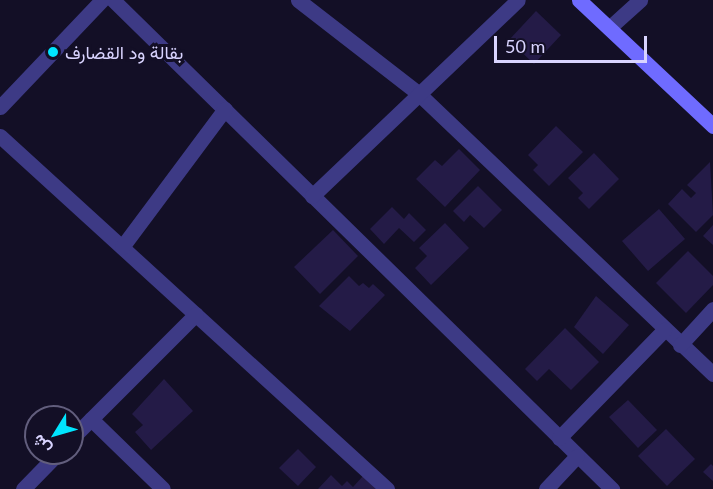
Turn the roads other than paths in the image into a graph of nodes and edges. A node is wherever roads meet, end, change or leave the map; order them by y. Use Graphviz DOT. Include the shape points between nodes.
graph roads {
  1 [pos="102,0"];
  2 [pos="113,0"];
  3 [pos="298,0"];
  4 [pos="518,0"];
  5 [pos="579,0"];
  6 [pos="640,0"];
  7 [pos="609,28"];
  8 [pos="419,94"];
  9 [pos="0,106"];
  10 [pos="225,109"];
  11 [pos="713,126"];
  12 [pos="0,136"];
  13 [pos="312,196"];
  14 [pos="122,247"];
  15 [pos="713,309"];
  16 [pos="196,314"];
  17 [pos="664,330"];
  18 [pos="680,345"];
  19 [pos="713,374"];
  20 [pos="91,419"];
  21 [pos="84,426"];
  22 [pos="559,438"];
  23 [pos="577,456"];
  24 [pos="46,465"];
  25 [pos="23,489"];
  26 [pos="163,489"];
  27 [pos="387,489"];
  28 [pos="546,489"];
  29 [pos="612,489"];
  1 -- 9 [label="street"];
  2 -- 10 [label="street"];
  3 -- 8 [label="street"];
  4 -- 8 [label="street"];
  5 -- 7 [label="street"];
  6 -- 7 [label="street"];
  7 -- 11 [label="street"];
  8 -- 13 [label="street"];
  8 -- 17 [label="street"];
  10 -- 13 [label="street"];
  10 -- 14 [label="street"];
  12 -- 14 [label="street"];
  13 -- 22 [label="street"];
  14 -- 16 [label="street"];
  15 -- 18 [label="street"];
  16 -- 20 [label="street"];
  16 -- 27 [label="street"];
  17 -- 18 [label="street"];
  17 -- 22 [label="street"];
  18 -- 19 [label="street"];
  20 -- 21 [label="street"];
  20 -- 26 [label="street"];
  22 -- 23 [label="street"];
  23 -- 28 [label="street"];
  23 -- 29 [label="street"];
  24 -- 25 [label="street"];
}
